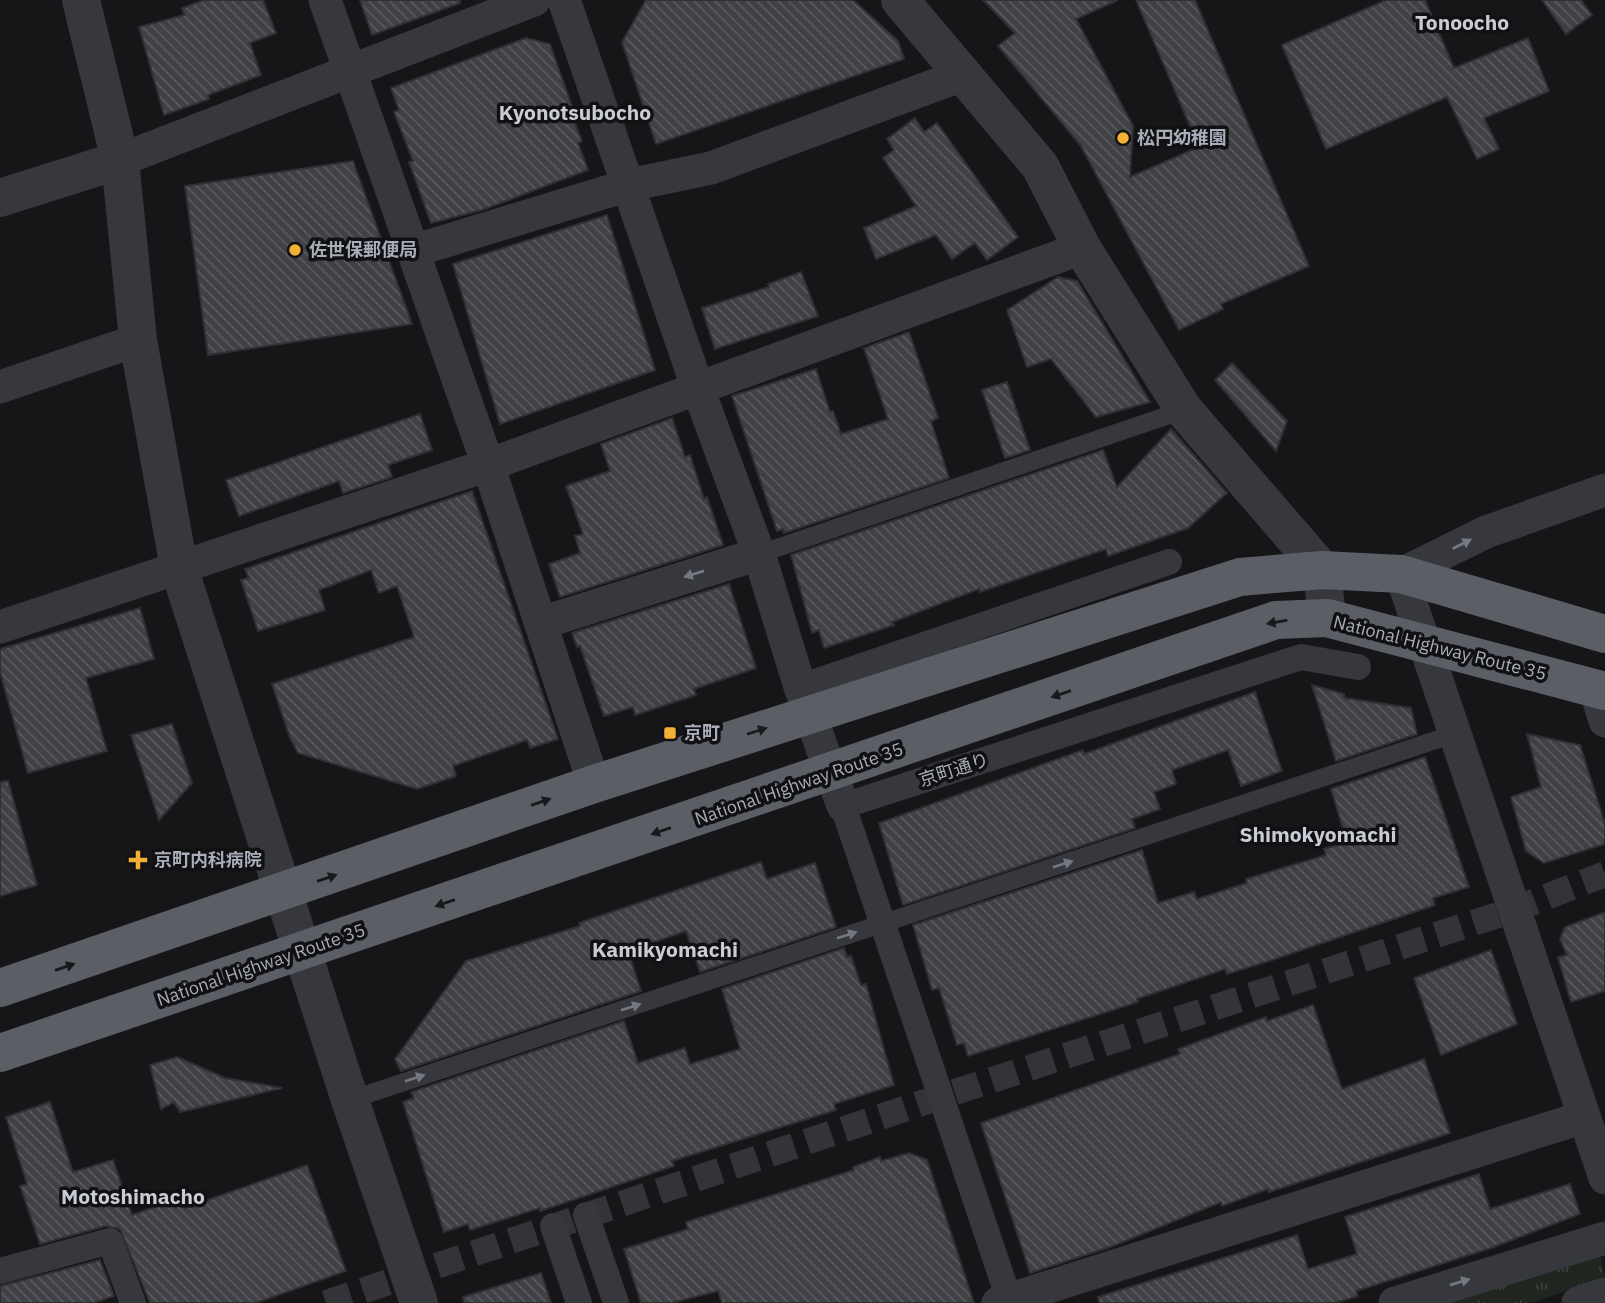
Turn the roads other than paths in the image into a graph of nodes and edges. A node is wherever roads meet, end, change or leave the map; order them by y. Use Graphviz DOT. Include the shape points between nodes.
graph roads {
  1 [pos="81,0"];
  2 [pos="325,0"];
  3 [pos="534,0"];
  4 [pos="564,0"];
  5 [pos="900,0"];
  6 [pos="351,72"];
  7 [pos="965,74"];
  8 [pos="120,160"];
  9 [pos="628,185"];
  10 [pos="0,198"];
  11 [pos="1082,248"];
  12 [pos="413,251"];
  13 [pos="138,340"];
  14 [pos="697,386"];
  15 [pos="0,387"];
  16 [pos="1184,411"];
  17 [pos="488,465"];
  18 [pos="1605,490"];
  19 [pos="759,554"];
  20 [pos="1169,562"];
  21 [pos="179,568"];
  22 [pos="1322,570"];
  23 [pos="1401,574"];
  24 [pos="1327,618"];
  25 [pos="541,623"];
  26 [pos="0,627"];
  27 [pos="1605,634"];
  28 [pos="1427,645"];
  29 [pos="1358,667"];
  30 [pos="805,700"];
  31 [pos="1602,700"];
  32 [pos="1454,734"];
  33 [pos="594,783"];
  34 [pos="838,789"];
  35 [pos="284,893"];
  36 [pos="884,923"];
  37 [pos="302,951"];
  38 [pos="0,988"];
  39 [pos="0,1053"];
  40 [pos="350,1100"];
  41 [pos="1584,1117"];
  42 [pos="1605,1178"];
  43 [pos="586,1215"];
  44 [pos="553,1226"];
  45 [pos="1605,1238"];
  46 [pos="0,1271"];
  47 [pos="1605,1294"];
  48 [pos="1006,1302"];
  49 [pos="133,1303"];
  50 [pos="419,1303"];
  51 [pos="579,1303"];
  52 [pos="616,1303"];
  53 [pos="1395,1303"];
  54 [pos="1578,1303"];
  1 -- 8 [label="street"];
  2 -- 6 [label="street"];
  3 -- 6 [label="street"];
  4 -- 9 [label="street"];
  5 -- 7 [label="street"];
  6 -- 8 [label="street"];
  6 -- 12 [label="street"];
  7 -- 9 [label="street" via="711,168"];
  7 -- 11 [label="street" via="1040,166"];
  8 -- 10 [label="street"];
  8 -- 13 [label="street"];
  9 -- 12 [label="street"];
  9 -- 14 [label="street"];
  11 -- 14 [label="street"];
  11 -- 16 [label="street"];
  12 -- 17 [label="street"];
  13 -- 15 [label="street"];
  13 -- 21 [label="street"];
  14 -- 17 [label="street"];
  14 -- 19 [label="street"];
  16 -- 19 [label="lane"];
  16 -- 22 [label="street"];
  17 -- 21 [label="street"];
  17 -- 25 [label="street"];
  23 -- 18 [label="street, one-way" via="1486,532"];
  19 -- 25 [label="street, one-way"];
  19 -- 30 [label="street"];
  20 -- 30 [label="street"];
  21 -- 26 [label="street"];
  21 -- 35 [label="street"];
  22 -- 23 [label="highway"];
  22 -- 24 [label="street"];
  22 -- 30 [label="highway" via="1240,577"];
  23 -- 27 [label="highway"];
  23 -- 28 [label="street"];
  24 -- 28 [label="highway, National Highway Route 35"];
  24 -- 34 [label="highway, National Highway Route 35, one-way" via="1276,620"];
  25 -- 33 [label="street"];
  28 -- 31 [label="highway, National Highway Route 35"];
  28 -- 32 [label="street"];
  29 -- 34 [label="street, 京町通り" via="1301,657"];
  33 -- 30 [label="highway, one-way"];
  30 -- 34 [label="street"];
  36 -- 32 [label="lane, one-way"];
  32 -- 41 [label="street"];
  35 -- 33 [label="highway, one-way"];
  34 -- 36 [label="street"];
  34 -- 37 [label="highway, National Highway Route 35, one-way"];
  35 -- 37 [label="street"];
  38 -- 35 [label="highway, one-way"];
  40 -- 36 [label="lane, one-way"];
  36 -- 48 [label="street"];
  37 -- 39 [label="highway, National Highway Route 35"];
  37 -- 40 [label="street"];
  40 -- 50 [label="street"];
  41 -- 42 [label="street"];
  41 -- 48 [label="street"];
  43 -- 52 [label="street"];
  44 -- 51 [label="street"];
  53 -- 45 [label="street, one-way"];
  46 -- 49 [label="street" via="110,1241"];
  47 -- 54 [label="street"];
}
